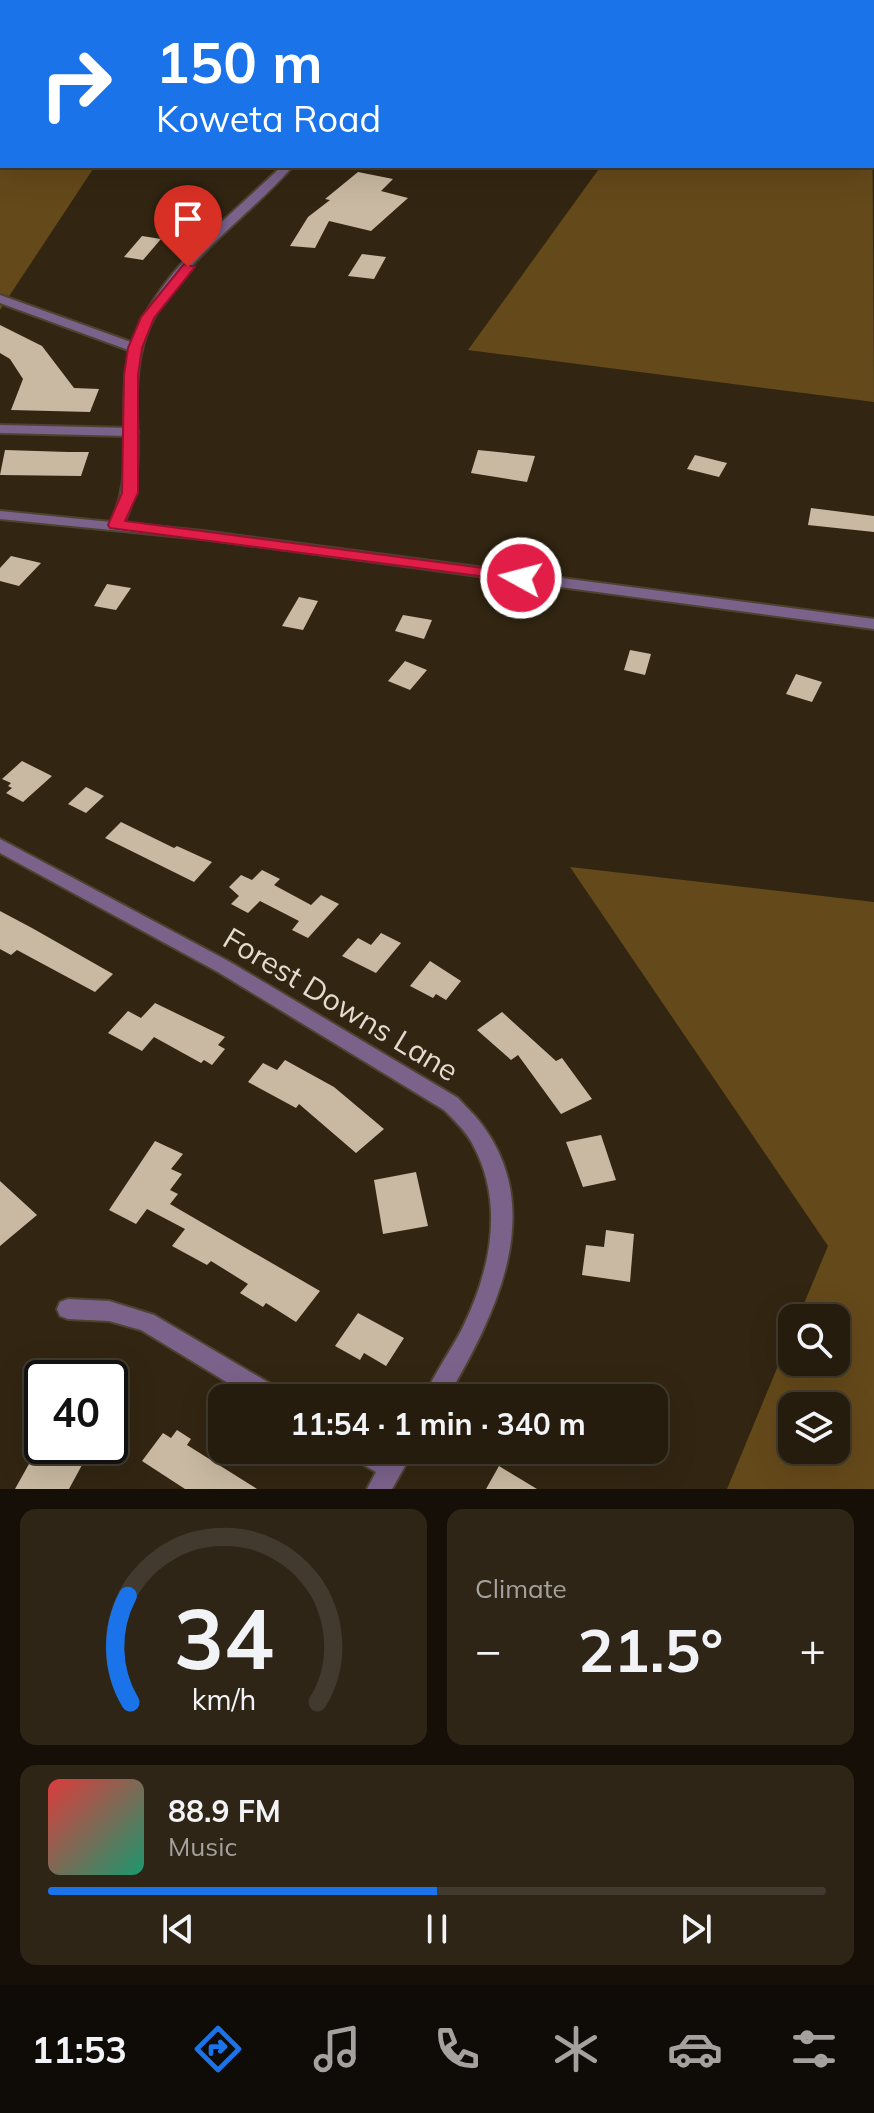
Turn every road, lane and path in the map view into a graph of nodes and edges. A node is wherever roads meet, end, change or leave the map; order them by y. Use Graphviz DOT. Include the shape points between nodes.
graph roads {
  1 [pos="286,168"];
  2 [pos="0,299"];
  3 [pos="135,348"];
  4 [pos="0,429"];
  5 [pos="131,432"];
  6 [pos="0,515"];
  7 [pos="116,525"];
  8 [pos="874,624"];
  9 [pos="0,845"];
  10 [pos="68,1309"];
  11 [pos="250,1384"];
  12 [pos="443,1384"];
  13 [pos="394,1464"];
  14 [pos="379,1489"];
  1 -- 3 [label="street" via="168,287"];
  2 -- 3 [label="street"];
  3 -- 5 [label="street"];
  4 -- 5 [label="street"];
  5 -- 7 [label="street" via="130,493"];
  6 -- 7 [label="street"];
  7 -- 8 [label="street"];
  9 -- 12 [label="street, Forest Downs Lane" via="224,967 451,1104 478,1134 495,1168 503,1202 502,1243 475,1332"];
  10 -- 11 [label="street" via="109,1311 146,1322"];
  13 -- 14 [label="street"];
}
